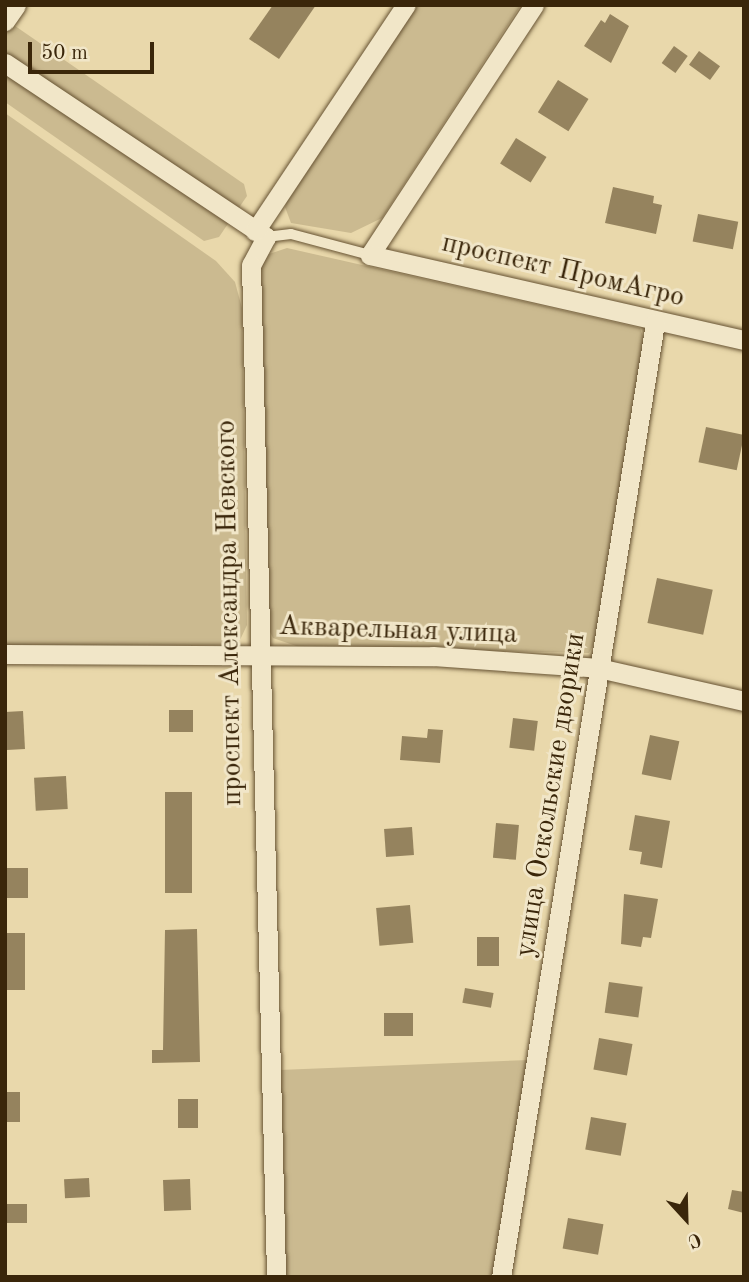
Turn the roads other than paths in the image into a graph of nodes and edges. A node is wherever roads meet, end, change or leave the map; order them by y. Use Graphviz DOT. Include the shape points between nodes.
graph roads {
  1 [pos="16,5"];
  2 [pos="406,5"];
  3 [pos="534,5"];
  4 [pos="5,21"];
  5 [pos="5,63"];
  6 [pos="261,234"];
  7 [pos="370,255"];
  8 [pos="654,323"];
  9 [pos="744,340"];
  10 [pos="5,654"];
  11 [pos="258,654"];
  12 [pos="599,668"];
  13 [pos="744,701"];
  14 [pos="276,1277"];
  15 [pos="502,1277"];
  1 -- 4 [label="street"];
  2 -- 6 [label="street, проспект Александра Невского"];
  3 -- 7 [label="street"];
  5 -- 6 [label="street"];
  6 -- 7 [label="lane" via="291,234"];
  6 -- 11 [label="street, проспект Александра Невского" via="251,265"];
  7 -- 8 [label="street, проспект ПромАгро"];
  8 -- 9 [label="street, проспект ПромАгро"];
  8 -- 12 [label="street, улица Оскольские дворики"];
  10 -- 11 [label="street, Акварельная улица"];
  11 -- 12 [label="street, Акварельная улица" via="433,656"];
  11 -- 14 [label="street, проспект Александра Невского"];
  12 -- 13 [label="street, Акварельная улица"];
  12 -- 15 [label="street, улица Оскольские дворики"];
}
